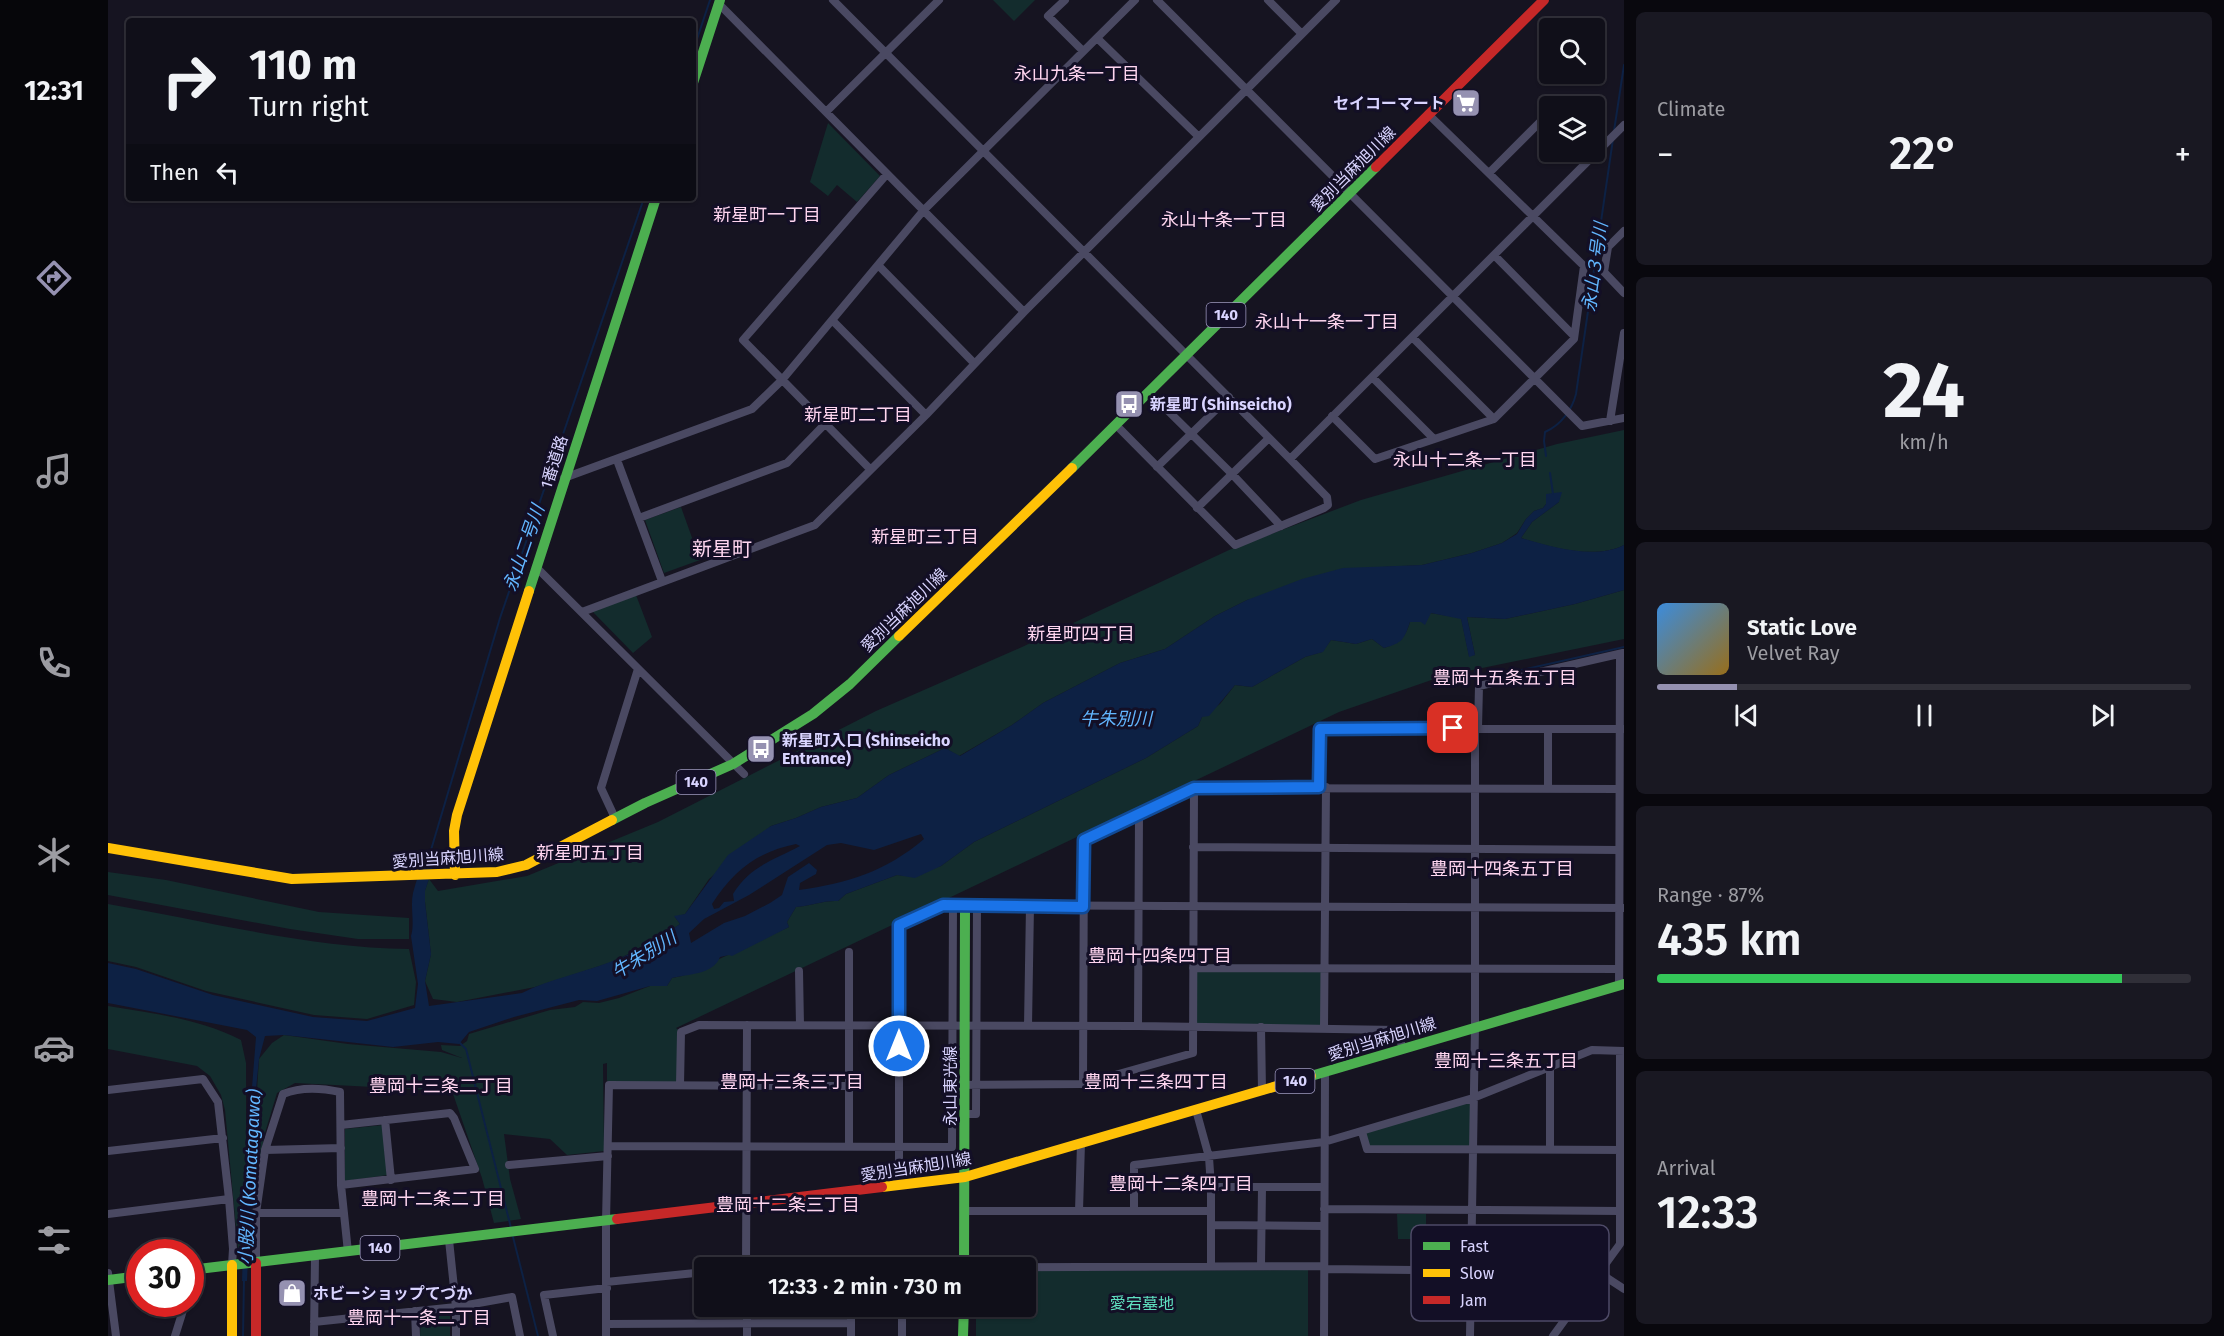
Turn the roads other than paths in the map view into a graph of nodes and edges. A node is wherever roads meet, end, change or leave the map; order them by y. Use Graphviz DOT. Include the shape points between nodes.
graph roads {
  1 [pos="833,0"];
  2 [pos="939,0"];
  3 [pos="1065,0"];
  4 [pos="1135,0"];
  5 [pos="1157,0"];
  6 [pos="1268,0"];
  7 [pos="1336,0"];
  8 [pos="1544,0"];
  9 [pos="719,2"];
  10 [pos="1302,34"];
  11 [pos="1097,38"];
  12 [pos="1083,51"];
  13 [pos="885,53"];
  14 [pos="696,74"];
  15 [pos="1246,90"];
  16 [pos="826,112"];
  17 [pos="1428,114"];
  18 [pos="1539,123"];
  19 [pos="1622,127"];
  20 [pos="1199,137"];
  21 [pos="1605,144"];
  22 [pos="983,151"];
  23 [pos="1587,162"];
  24 [pos="1489,173"];
  25 [pos="887,174"];
  26 [pos="1350,193"];
  27 [pos="655,201"];
  28 [pos="923,211"];
  29 [pos="1533,215"];
  30 [pos="1624,231"];
  31 [pos="1084,252"];
  32 [pos="1494,255"];
  33 [pos="878,265"];
  34 [pos="1624,293"];
  35 [pos="1452,296"];
  36 [pos="1024,312"];
  37 [pos="832,320"];
  38 [pos="1624,333"];
  39 [pos="1574,336"];
  40 [pos="1412,337"];
  41 [pos="1186,354"];
  42 [pos="974,363"];
  43 [pos="1372,377"];
  44 [pos="1535,378"];
  45 [pos="782,380"];
  46 [pos="1149,392"];
  47 [pos="1229,398"];
  48 [pos="926,415"];
  49 [pos="1332,416"];
  50 [pos="1624,418"];
  51 [pos="1494,419"];
  52 [pos="1610,421"];
  53 [pos="825,424"];
  54 [pos="1116,425"];
  55 [pos="1191,433"];
  56 [pos="1269,438"];
  57 [pos="1434,439"];
  58 [pos="1290,459"];
  59 [pos="617,460"];
  60 [pos="1157,467"];
  61 [pos="870,469"];
  62 [pos="1232,474"];
  63 [pos="564,478"];
  64 [pos="1197,508"];
  65 [pos="639,518"];
  66 [pos="1281,526"];
  67 [pos="536,567"];
  68 [pos="662,581"];
  69 [pos="582,612"];
  70 [pos="1622,653"];
  71 [pos="638,669"];
  72 [pos="1477,728"];
  73 [pos="1548,729"];
  74 [pos="1622,729"];
  75 [pos="733,764"];
  76 [pos="744,774"];
  77 [pos="1322,787"];
  78 [pos="1194,788"];
  79 [pos="1548,788"];
  80 [pos="1475,789"];
  81 [pos="1619,789"];
  82 [pos="1139,814"];
  83 [pos="615,818"];
  84 [pos="108,848"];
  85 [pos="1193,848"];
  86 [pos="1325,848"];
  87 [pos="1475,848"];
  88 [pos="1619,850"];
  89 [pos="455,874"];
  90 [pos="953,905"];
  91 [pos="965,905"];
  92 [pos="978,905"];
  93 [pos="1030,906"];
  94 [pos="1083,907"];
  95 [pos="1139,907"];
  96 [pos="1194,907"];
  97 [pos="1325,907"];
  98 [pos="1475,908"];
  99 [pos="1622,908"];
  100 [pos="849,951"];
  101 [pos="953,965"];
  102 [pos="965,965"];
  103 [pos="977,965"];
  104 [pos="1194,968"];
  105 [pos="1325,968"];
  106 [pos="1475,968"];
  107 [pos="1618,969"];
  108 [pos="799,971"];
  109 [pos="1622,984"];
  110 [pos="747,1025"];
  111 [pos="800,1025"];
  112 [pos="965,1025"];
  113 [pos="976,1025"];
  114 [pos="849,1026"];
  115 [pos="900,1026"];
  116 [pos="953,1026"];
  117 [pos="1028,1026"];
  118 [pos="1083,1026"];
  119 [pos="1138,1026"];
  120 [pos="1193,1027"];
  121 [pos="1262,1027"];
  122 [pos="1475,1027"];
  123 [pos="1324,1028"];
  124 [pos="1403,1049"];
  125 [pos="1622,1051"];
  126 [pos="1550,1068"];
  127 [pos="1324,1072"];
  128 [pos="1083,1084"];
  129 [pos="680,1085"];
  130 [pos="952,1085"];
  131 [pos="964,1085"];
  132 [pos="976,1085"];
  133 [pos="747,1086"];
  134 [pos="849,1086"];
  135 [pos="108,1090"];
  136 [pos="1262,1091"];
  137 [pos="1473,1098"];
  138 [pos="1197,1110"];
  139 [pos="965,1114"];
  140 [pos="385,1120"];
  141 [pos="341,1125"];
  142 [pos="1362,1132"];
  143 [pos="223,1137"];
  144 [pos="1324,1142"];
  145 [pos="1081,1143"];
  146 [pos="609,1146"];
  147 [pos="747,1146"];
  148 [pos="849,1146"];
  149 [pos="899,1147"];
  150 [pos="340,1148"];
  151 [pos="1472,1149"];
  152 [pos="1550,1149"];
  153 [pos="265,1150"];
  154 [pos="1622,1150"];
  155 [pos="108,1151"];
  156 [pos="608,1156"];
  157 [pos="1209,1157"];
  158 [pos="508,1165"];
  159 [pos="899,1168"];
  160 [pos="965,1177"];
  161 [pos="391,1180"];
  162 [pos="341,1185"];
  163 [pos="1211,1187"];
  164 [pos="1262,1187"];
  165 [pos="1324,1187"];
  166 [pos="229,1199"];
  167 [pos="746,1204"];
  168 [pos="1324,1209"];
  169 [pos="1134,1210"];
  170 [pos="1471,1210"];
  171 [pos="965,1211"];
  172 [pos="1079,1211"];
  173 [pos="1211,1211"];
  174 [pos="1620,1211"];
  175 [pos="256,1213"];
  176 [pos="344,1213"];
  177 [pos="108,1214"];
  178 [pos="606,1221"];
  179 [pos="1471,1225"];
  180 [pos="1211,1226"];
  181 [pos="1261,1226"];
  182 [pos="1324,1226"];
  183 [pos="449,1240"];
  184 [pos="348,1252"];
  185 [pos="315,1256"];
  186 [pos="746,1257"];
  187 [pos="964,1257"];
  188 [pos="1609,1258"];
  189 [pos="253,1263"];
  190 [pos="235,1265"];
  191 [pos="1261,1265"];
  192 [pos="1211,1266"];
  193 [pos="1036,1267"];
  194 [pos="204,1268"];
  195 [pos="1324,1268"];
  196 [pos="1411,1270"];
  197 [pos="694,1273"];
  198 [pos="126,1277"];
  199 [pos="108,1278"];
  200 [pos="1609,1279"];
  201 [pos="606,1285"];
  202 [pos="1624,1289"];
  203 [pos="456,1307"];
  204 [pos="416,1311"];
  205 [pos="180,1317"];
  206 [pos="747,1317"];
  207 [pos="851,1317"];
  208 [pos="902,1317"];
  209 [pos="964,1317"];
  210 [pos="1564,1321"];
  211 [pos="314,1322"];
  212 [pos="747,1323"];
  213 [pos="851,1323"];
  214 [pos="606,1324"];
  215 [pos="116,1336"];
  216 [pos="175,1336"];
  217 [pos="232,1336"];
  218 [pos="256,1336"];
  219 [pos="314,1336"];
  220 [pos="416,1336"];
  221 [pos="456,1336"];
  222 [pos="520,1336"];
  223 [pos="553,1336"];
  224 [pos="606,1336"];
  225 [pos="747,1336"];
  226 [pos="851,1336"];
  227 [pos="902,1336"];
  228 [pos="963,1336"];
  229 [pos="1324,1336"];
  230 [pos="1553,1336"];
  1 -- 13 [label="street"];
  2 -- 13 [label="street"];
  3 -- 12 [label="street" via="1048,16"];
  4 -- 11 [label="street"];
  5 -- 15 [label="street"];
  6 -- 10 [label="street"];
  7 -- 10 [label="street"];
  8 -- 17 [label="main road, 愛別当麻旭川線 / 140"];
  9 -- 14 [label="main road"];
  9 -- 16 [label="street"];
  10 -- 15 [label="street"];
  11 -- 12 [label="street"];
  11 -- 20 [label="street"];
  12 -- 22 [label="street"];
  13 -- 16 [label="street"];
  13 -- 22 [label="street"];
  15 -- 20 [label="street"];
  15 -- 26 [label="street"];
  16 -- 25 [label="street"];
  17 -- 24 [label="street"];
  17 -- 26 [label="main road, 愛別当麻旭川線 / 140"];
  18 -- 24 [label="street"];
  19 -- 21 [label="street"];
  20 -- 31 [label="street"];
  22 -- 28 [label="street"];
  22 -- 31 [label="street"];
  23 -- 29 [label="street"];
  24 -- 29 [label="street"];
  25 -- 28 [label="street"];
  25 -- 45 [label="street" via="743,340"];
  26 -- 35 [label="street"];
  26 -- 41 [label="main road, 愛別当麻旭川線 / 140"];
  27 -- 63 [label="main road, 1番道路"];
  28 -- 33 [label="street"];
  28 -- 36 [label="street"];
  29 -- 32 [label="street"];
  29 -- 39 [label="street" via="1584,266"];
  30 -- 34 [label="street" via="1608,247 1604,272"];
  31 -- 36 [label="street"];
  31 -- 41 [label="street"];
  32 -- 35 [label="street"];
  32 -- 39 [label="street"];
  33 -- 37 [label="street"];
  33 -- 42 [label="street"];
  35 -- 40 [label="street"];
  35 -- 44 [label="street"];
  36 -- 42 [label="street"];
  37 -- 45 [label="street"];
  37 -- 48 [label="street"];
  38 -- 52 [label="street"];
  39 -- 44 [label="street"];
  40 -- 43 [label="street"];
  40 -- 51 [label="street"];
  41 -- 46 [label="main road, 愛別当麻旭川線 / 140"];
  41 -- 47 [label="street"];
  42 -- 48 [label="street"];
  43 -- 49 [label="street"];
  43 -- 57 [label="street"];
  44 -- 51 [label="street"];
  44 -- 52 [label="street" via="1582,426"];
  45 -- 53 [label="street"];
  45 -- 59 [label="street" via="752,409"];
  46 -- 54 [label="main road, 愛別当麻旭川線 / 140"];
  46 -- 55 [label="street"];
  47 -- 55 [label="street"];
  47 -- 56 [label="street"];
  48 -- 61 [label="street"];
  49 -- 57 [label="street" via="1376,459"];
  49 -- 58 [label="street"];
  50 -- 52 [label="street"];
  51 -- 57 [label="street"];
  53 -- 61 [label="street"];
  53 -- 65 [label="street" via="787,463"];
  54 -- 60 [label="street"];
  54 -- 75 [label="main road, 愛別当麻旭川線 / 140" via="841,692"];
  55 -- 60 [label="street"];
  55 -- 62 [label="street"];
  56 -- 58 [label="street"];
  56 -- 62 [label="street"];
  58 -- 66 [label="street" via="1329,502 1324,508"];
  59 -- 63 [label="street"];
  59 -- 65 [label="street"];
  60 -- 64 [label="street"];
  61 -- 68 [label="street" via="815,525"];
  62 -- 64 [label="street"];
  62 -- 66 [label="street"];
  63 -- 67 [label="main road, 1番道路"];
  64 -- 66 [label="street" via="1235,545"];
  65 -- 68 [label="street"];
  67 -- 69 [label="street"];
  67 -- 89 [label="main road, 1番道路" via="457,815"];
  68 -- 69 [label="street"];
  69 -- 71 [label="street"];
  70 -- 72 [label="street" via="1479,686"];
  70 -- 74 [label="street"];
  71 -- 75 [label="street"];
  71 -- 83 [label="street" via="601,788"];
  72 -- 73 [label="street"];
  72 -- 77 [label="street" via="1320,729"];
  72 -- 80 [label="street"];
  73 -- 74 [label="street"];
  73 -- 79 [label="street"];
  74 -- 81 [label="street"];
  75 -- 76 [label="street"];
  75 -- 83 [label="main road, 愛別当麻旭川線 / 140"];
  77 -- 78 [label="street"];
  77 -- 80 [label="street"];
  77 -- 86 [label="street"];
  78 -- 82 [label="street"];
  78 -- 85 [label="street"];
  79 -- 80 [label="street"];
  79 -- 81 [label="street"];
  80 -- 87 [label="street"];
  81 -- 88 [label="street"];
  82 -- 94 [label="street" via="1084,840"];
  82 -- 95 [label="street"];
  83 -- 89 [label="main road, 愛別当麻旭川線 / 140" via="526,865 497,872"];
  84 -- 89 [label="main road, 愛別当麻旭川線 / 140" via="292,879"];
  85 -- 86 [label="street"];
  85 -- 96 [label="street"];
  86 -- 87 [label="street"];
  86 -- 97 [label="street"];
  87 -- 88 [label="street"];
  87 -- 98 [label="street"];
  88 -- 99 [label="street"];
  90 -- 91 [label="street"];
  90 -- 101 [label="street"];
  90 -- 115 [label="street" via="943,905 899,925"];
  91 -- 92 [label="street"];
  91 -- 102 [label="main road, 永山東光線"];
  92 -- 93 [label="street"];
  92 -- 103 [label="street"];
  93 -- 94 [label="street"];
  93 -- 117 [label="street"];
  94 -- 95 [label="street"];
  94 -- 118 [label="street"];
  95 -- 96 [label="street"];
  95 -- 119 [label="street"];
  96 -- 97 [label="street"];
  96 -- 104 [label="street"];
  97 -- 98 [label="street"];
  97 -- 105 [label="street"];
  98 -- 99 [label="street"];
  98 -- 106 [label="street"];
  99 -- 107 [label="street"];
  100 -- 114 [label="street"];
  101 -- 102 [label="street"];
  101 -- 116 [label="street"];
  102 -- 103 [label="street"];
  102 -- 112 [label="main road, 永山東光線"];
  103 -- 113 [label="street"];
  104 -- 105 [label="street"];
  104 -- 120 [label="street"];
  105 -- 106 [label="street"];
  105 -- 123 [label="street"];
  106 -- 107 [label="street"];
  106 -- 122 [label="street"];
  107 -- 109 [label="street"];
  108 -- 111 [label="street"];
  109 -- 122 [label="main road, 愛別当麻旭川線 / 140"];
  110 -- 111 [label="street"];
  110 -- 129 [label="street" via="699,1025 681,1032"];
  110 -- 133 [label="street"];
  111 -- 114 [label="street"];
  112 -- 113 [label="street"];
  112 -- 116 [label="street"];
  112 -- 131 [label="main road, 永山東光線"];
  113 -- 117 [label="street"];
  113 -- 132 [label="street"];
  114 -- 115 [label="street"];
  114 -- 134 [label="street"];
  115 -- 116 [label="street"];
  115 -- 149 [label="street"];
  116 -- 130 [label="street"];
  117 -- 118 [label="street"];
  118 -- 119 [label="street"];
  118 -- 128 [label="street"];
  119 -- 120 [label="street"];
  120 -- 121 [label="street"];
  120 -- 128 [label="street" via="1193,1053"];
  121 -- 123 [label="street"];
  121 -- 136 [label="street"];
  122 -- 124 [label="main road, 愛別当麻旭川線 / 140"];
  122 -- 137 [label="street"];
  123 -- 124 [label="street" via="1397,1030"];
  124 -- 127 [label="main road, 愛別当麻旭川線 / 140"];
  125 -- 126 [label="street" via="1592,1050"];
  125 -- 154 [label="street"];
  126 -- 137 [label="street"];
  126 -- 152 [label="street"];
  127 -- 136 [label="main road, 愛別当麻旭川線 / 140"];
  127 -- 144 [label="street"];
  128 -- 132 [label="street"];
  129 -- 133 [label="street"];
  129 -- 146 [label="street" via="609,1085"];
  130 -- 131 [label="street"];
  130 -- 149 [label="street" via="952,1147"];
  131 -- 132 [label="street"];
  131 -- 139 [label="main road, 永山東光線"];
  132 -- 139 [label="street" via="976,1114"];
  133 -- 134 [label="street"];
  133 -- 147 [label="street"];
  134 -- 148 [label="street"];
  135 -- 143 [label="street" via="203,1079 218,1102"];
  136 -- 138 [label="main road, 愛別当麻旭川線 / 140"];
  137 -- 142 [label="street"];
  137 -- 151 [label="street"];
  138 -- 145 [label="main road, 愛別当麻旭川線 / 140"];
  138 -- 157 [label="street"];
  139 -- 160 [label="main road, 永山東光線"];
  140 -- 141 [label="street"];
  140 -- 161 [label="street"];
  140 -- 161 [label="street" via="450,1113 475,1169"];
  141 -- 150 [label="street"];
  141 -- 153 [label="street" via="340,1092 294,1090 283,1094"];
  142 -- 144 [label="street"];
  142 -- 151 [label="street" via="1367,1149"];
  143 -- 155 [label="street"];
  143 -- 166 [label="street"];
  144 -- 157 [label="street"];
  144 -- 165 [label="street"];
  145 -- 160 [label="main road, 愛別当麻旭川線 / 140"];
  145 -- 172 [label="street"];
  146 -- 147 [label="street"];
  146 -- 156 [label="street"];
  147 -- 148 [label="street"];
  147 -- 167 [label="street"];
  148 -- 149 [label="street"];
  149 -- 159 [label="street"];
  150 -- 153 [label="street"];
  150 -- 162 [label="street"];
  151 -- 152 [label="street"];
  151 -- 170 [label="street"];
  152 -- 154 [label="street"];
  153 -- 175 [label="street"];
  154 -- 174 [label="street"];
  156 -- 158 [label="street"];
  156 -- 178 [label="street"];
  157 -- 163 [label="street"];
  157 -- 169 [label="street" via="1134,1165"];
  160 -- 167 [label="main road, 愛別当麻旭川線 / 140"];
  160 -- 171 [label="main road, 永山東光線"];
  161 -- 162 [label="street"];
  162 -- 176 [label="street"];
  163 -- 164 [label="street"];
  163 -- 173 [label="street"];
  164 -- 165 [label="street"];
  164 -- 181 [label="street"];
  165 -- 168 [label="street"];
  166 -- 177 [label="street"];
  166 -- 190 [label="street"];
  167 -- 178 [label="main road, 愛別当麻旭川線 / 140"];
  167 -- 186 [label="street"];
  168 -- 170 [label="street"];
  168 -- 182 [label="street"];
  169 -- 172 [label="street"];
  169 -- 173 [label="street"];
  170 -- 174 [label="street"];
  170 -- 179 [label="street"];
  171 -- 172 [label="street"];
  171 -- 187 [label="main road, 永山東光線"];
  173 -- 180 [label="street"];
  174 -- 188 [label="street" via="1620,1244"];
  175 -- 176 [label="street"];
  175 -- 189 [label="street"];
  176 -- 184 [label="street"];
  178 -- 183 [label="main road, 愛別当麻旭川線 / 140"];
  178 -- 201 [label="street"];
  180 -- 181 [label="street"];
  180 -- 192 [label="street"];
  181 -- 182 [label="street"];
  181 -- 191 [label="street"];
  182 -- 195 [label="street"];
  183 -- 184 [label="main road, 愛別当麻旭川線 / 140"];
  183 -- 203 [label="street"];
  184 -- 185 [label="main road, 愛別当麻旭川線 / 140"];
  185 -- 189 [label="main road, 愛別当麻旭川線 / 140"];
  185 -- 211 [label="street"];
  189 -- 190 [label="main road, 愛別当麻旭川線 / 140"];
  189 -- 218 [label="main road"];
  190 -- 194 [label="main road, 愛別当麻旭川線 / 140"];
  190 -- 217 [label="main road"];
  191 -- 192 [label="street"];
  191 -- 195 [label="street"];
  192 -- 193 [label="street"];
  195 -- 196 [label="street"];
  195 -- 229 [label="street"];
  197 -- 201 [label="street"];
  198 -- 199 [label="main road"];
  199 -- 215 [label="street"];
  200 -- 202 [label="street"];
  201 -- 214 [label="street"];
  201 -- 223 [label="street" via="544,1295"];
  203 -- 204 [label="street"];
  203 -- 221 [label="street"];
  203 -- 222 [label="street" via="512,1297"];
  204 -- 211 [label="street"];
  204 -- 220 [label="street"];
  205 -- 216 [label="street"];
  206 -- 212 [label="street"];
  207 -- 213 [label="street"];
  208 -- 227 [label="street"];
  209 -- 228 [label="main road"];
  210 -- 230 [label="street"];
  211 -- 219 [label="street"];
  212 -- 213 [label="street"];
  212 -- 214 [label="street"];
  212 -- 225 [label="street"];
  213 -- 226 [label="street"];
  214 -- 224 [label="street"];
}
